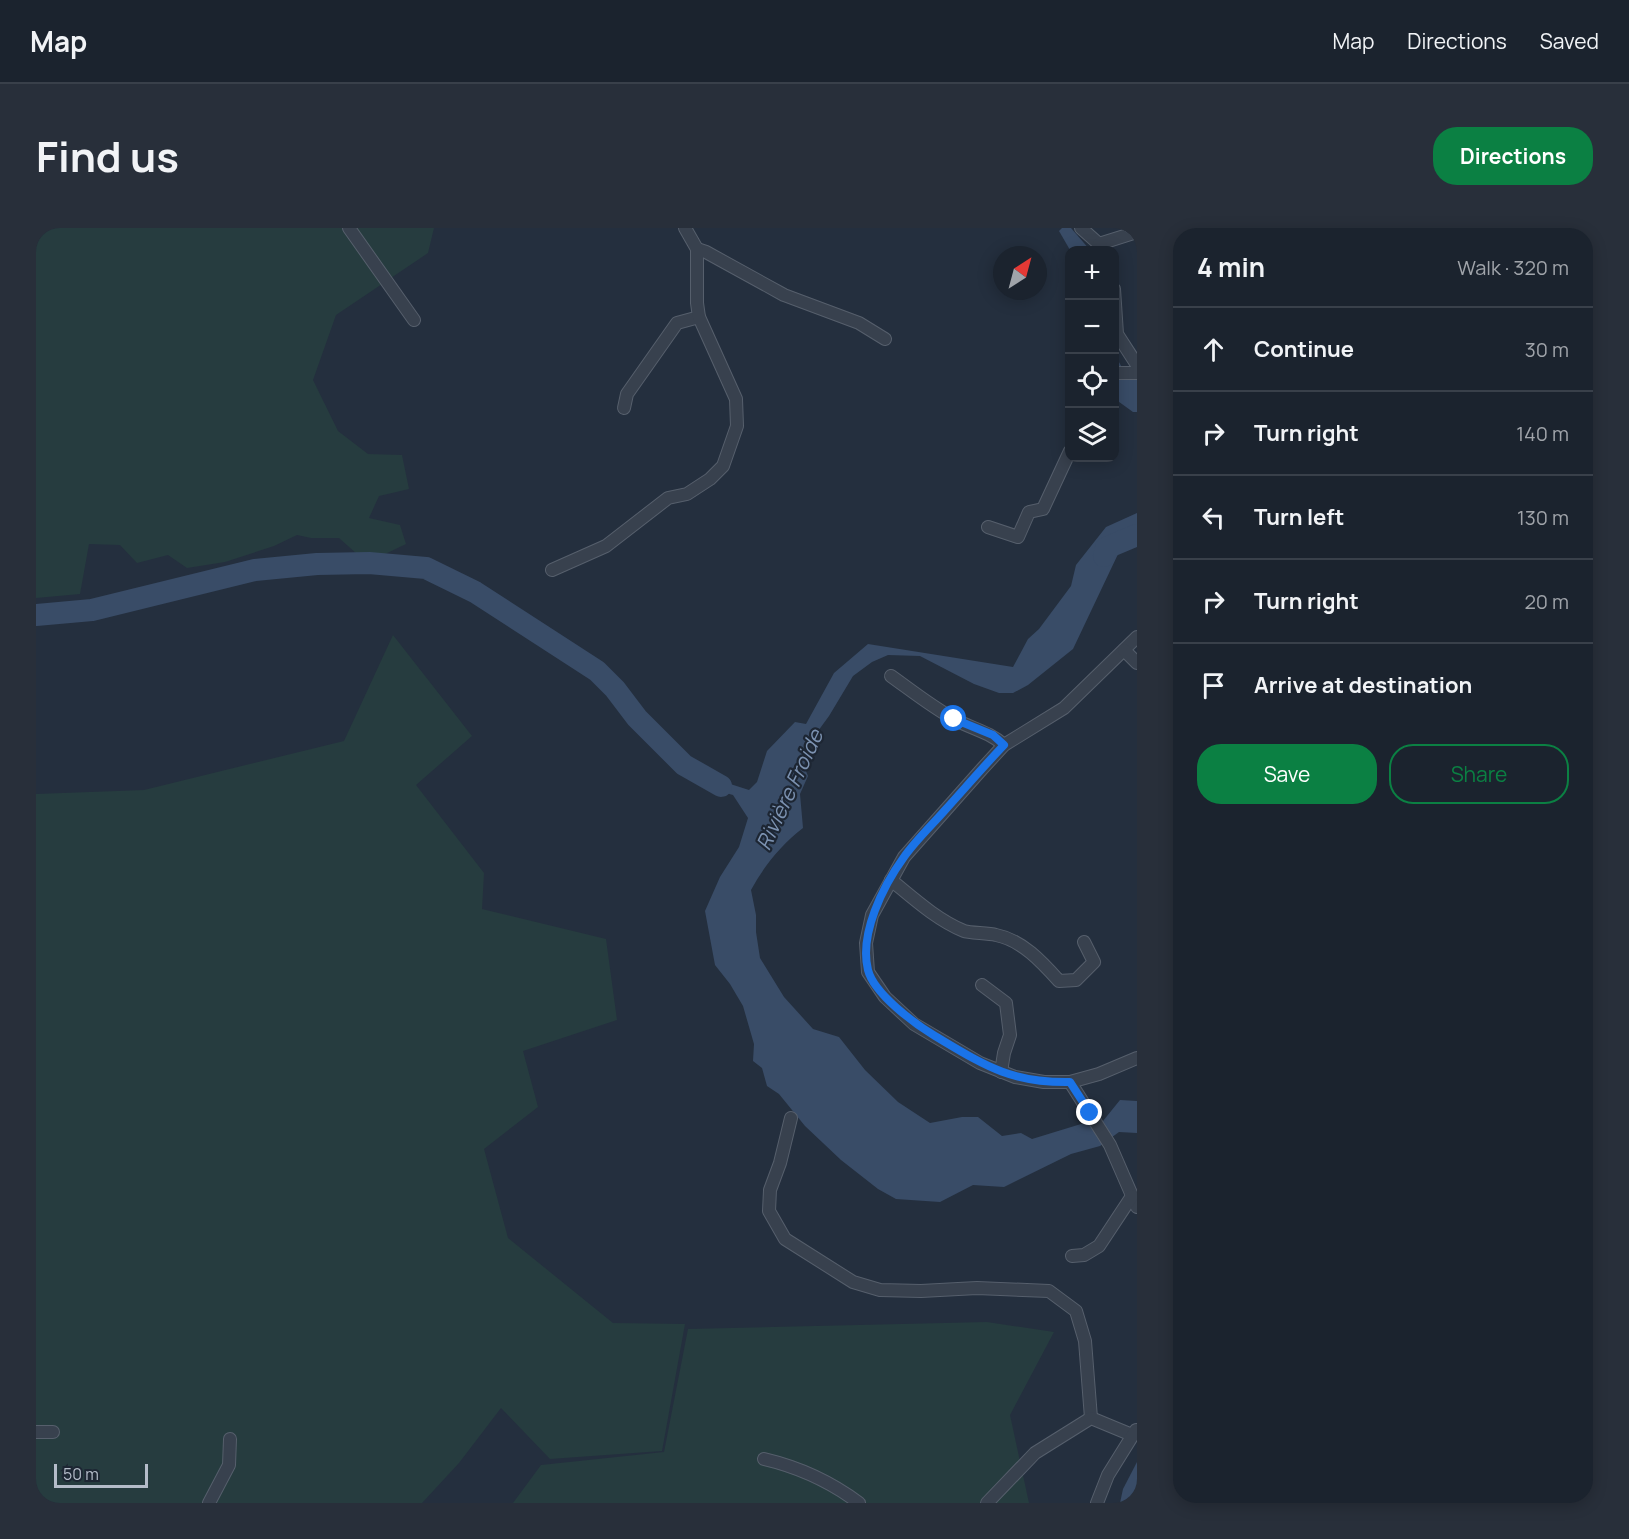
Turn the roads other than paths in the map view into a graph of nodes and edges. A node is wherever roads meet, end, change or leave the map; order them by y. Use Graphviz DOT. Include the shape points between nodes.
graph roads {
  1 [pos="349,228"];
  2 [pos="685,228"];
  3 [pos="1081,228"];
  4 [pos="1137,232"];
  5 [pos="1099,246"];
  6 [pos="1102,246"];
  7 [pos="697,249"];
  8 [pos="1115,300"];
  9 [pos="699,317"];
  10 [pos="414,320"];
  11 [pos="885,339"];
  12 [pos="1137,365"];
  13 [pos="1119,373"];
  14 [pos="1137,373"];
  15 [pos="624,408"];
  16 [pos="1065,462"];
  17 [pos="988,527"];
  18 [pos="552,570"];
  19 [pos="1137,636"];
  20 [pos="1124,650"];
  21 [pos="1137,663"];
  22 [pos="891,676"];
  23 [pos="1004,745"];
  24 [pos="891,880"];
  25 [pos="1084,942"];
  26 [pos="982,985"];
  27 [pos="1137,1058"];
  28 [pos="1001,1071"];
  29 [pos="1070,1082"];
  30 [pos="791,1118"];
  31 [pos="1135,1202"];
  32 [pos="1072,1256"];
  33 [pos="1091,1418"];
  34 [pos="36,1432"];
  35 [pos="53,1432"];
  36 [pos="1134,1432"];
  37 [pos="230,1439"];
  38 [pos="764,1459"];
  39 [pos="209,1503"];
  40 [pos="859,1503"];
  41 [pos="987,1503"];
  42 [pos="1097,1503"];
  1 -- 10 [label="street"];
  2 -- 7 [label="street"];
  3 -- 5 [label="street"];
  4 -- 6 [label="street"];
  7 -- 9 [label="street"];
  7 -- 11 [label="street" via="784,295 859,323"];
  8 -- 12 [label="street" via="1117,333"];
  9 -- 15 [label="street" via="677,323 627,394"];
  9 -- 18 [label="street" via="736,399 737,426 723,466 687,494 668,498 606,546"];
  13 -- 14 [label="street"];
  16 -- 17 [label="street" via="1043,509 1029,512 1018,537"];
  19 -- 20 [label="street"];
  20 -- 21 [label="street"];
  20 -- 23 [label="street" via="1064,708"];
  22 -- 23 [label="street" via="936,709 993,735"];
  23 -- 24 [label="street" via="904,857"];
  24 -- 25 [label="street" via="929,910 966,932 1001,936 1023,947 1059,981 1076,980 1094,962"];
  24 -- 28 [label="street" via="872,915 866,943 868,972 885,997 914,1023 980,1063"];
  26 -- 28 [label="street" via="1006,1003 1010,1035"];
  27 -- 29 [label="street"];
  28 -- 29 [label="street" via="1044,1082"];
  29 -- 31 [label="street" via="1110,1145"];
  30 -- 33 [label="street" via="770,1190 769,1211 786,1239 854,1282 879,1290 1049,1291 1076,1311 1085,1341"];
  31 -- 32 [label="street" via="1099,1246 1083,1256"];
  33 -- 36 [label="street"];
  33 -- 41 [label="street" via="1035,1453"];
  34 -- 35 [label="street"];
  36 -- 42 [label="street" via="1108,1475"];
  37 -- 39 [label="street" via="229,1465"];
  38 -- 40 [label="street" via="787,1464"];
}
